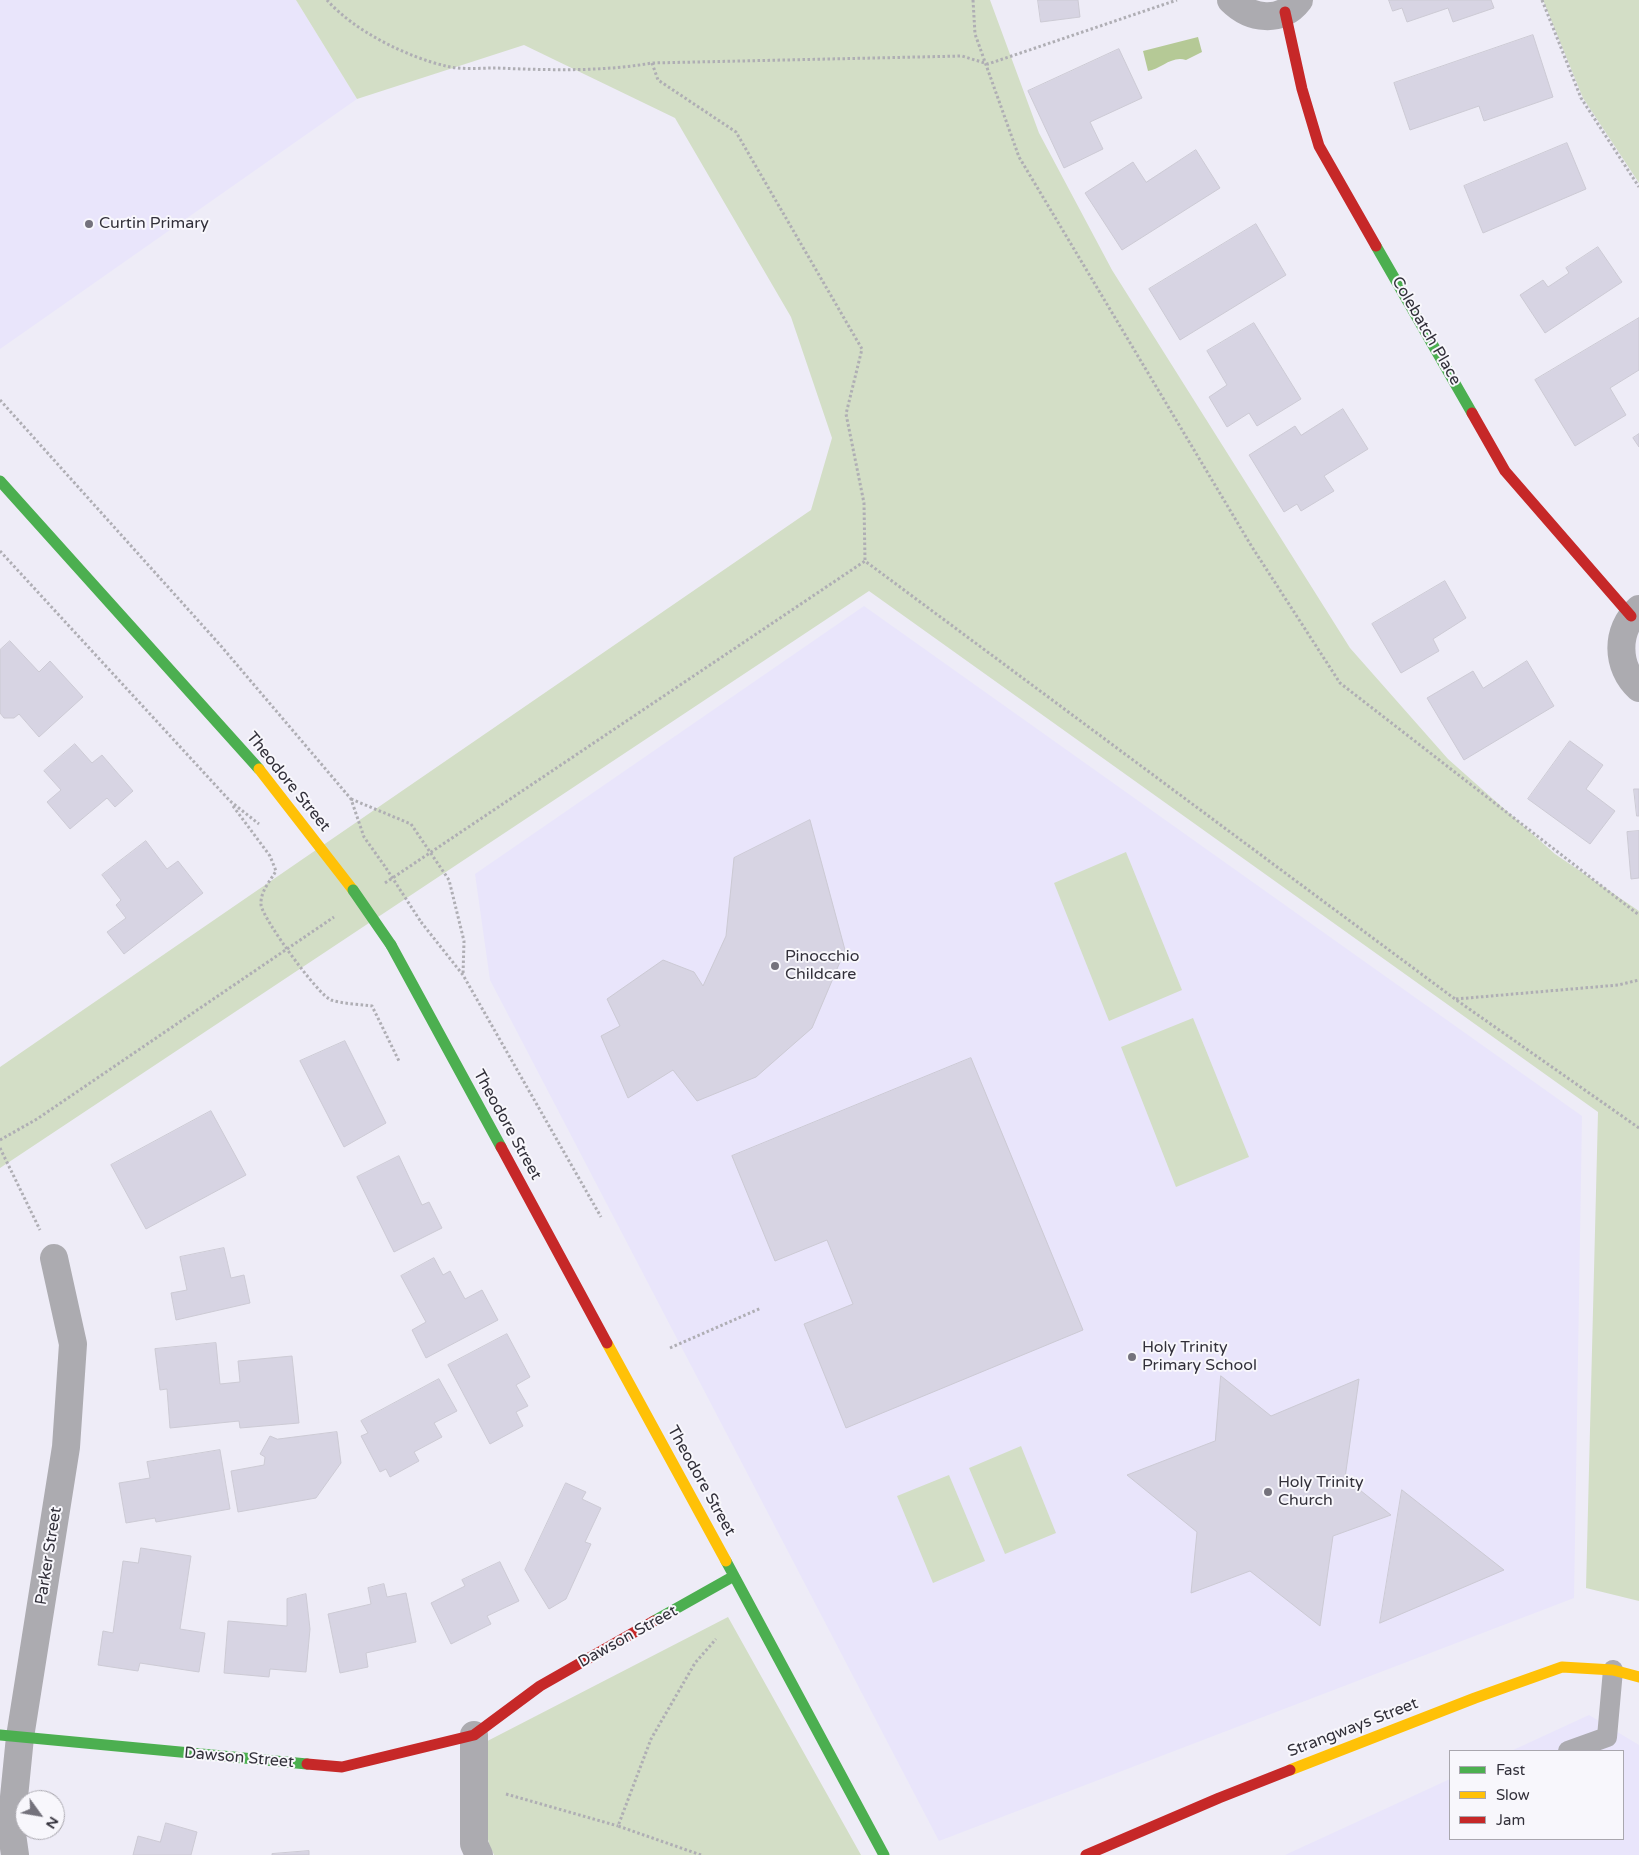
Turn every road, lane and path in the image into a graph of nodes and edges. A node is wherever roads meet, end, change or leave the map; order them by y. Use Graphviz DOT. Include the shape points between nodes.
graph roads {
  1 [pos="328,0"];
  2 [pos="974,0"];
  3 [pos="1177,0"];
  4 [pos="1231,0"];
  5 [pos="1542,0"];
  6 [pos="1292,6"];
  7 [pos="985,63"];
  8 [pos="652,64"];
  9 [pos="1639,186"];
  10 [pos="0,400"];
  11 [pos="0,481"];
  12 [pos="0,551"];
  13 [pos="866,561"];
  14 [pos="1635,613"];
  15 [pos="1639,688"];
  16 [pos="350,799"];
  17 [pos="230,801"];
  18 [pos="266,829"];
  19 [pos="430,852"];
  20 [pos="393,878"];
  21 [pos="1639,915"];
  22 [pos="333,918"];
  23 [pos="287,950"];
  24 [pos="463,975"];
  25 [pos="1639,980"];
  26 [pos="1455,999"];
  27 [pos="399,1061"];
  28 [pos="1639,1128"];
  29 [pos="0,1140"];
  30 [pos="0,1148"];
  31 [pos="601,1217"];
  32 [pos="54,1258"];
  33 [pos="761,1308"];
  34 [pos="670,1348"];
  35 [pos="734,1576"];
  36 [pos="716,1639"];
  37 [pos="1613,1670"];
  38 [pos="1639,1677"];
  39 [pos="474,1735"];
  40 [pos="10,1736"];
  41 [pos="1571,1750"];
  42 [pos="501,1792"];
  43 [pos="618,1826"];
  44 [pos="15,1855"];
  45 [pos="479,1855"];
  46 [pos="701,1855"];
  47 [pos="884,1855"];
  48 [pos="1086,1855"];
  1 -- 8 [label="path" via="338,12 392,47 447,66 552,70"];
  2 -- 7 [label="path" via="975,34"];
  3 -- 7 [label="path"];
  4 -- 6 [label="street, Colebatch Place" via="1240,9 1254,15 1270,16"];
  5 -- 9 [label="path" via="1581,98"];
  6 -- 14 [label="street, Colebatch Place" via="1302,89 1319,146 1505,470"];
  7 -- 8 [label="path" via="962,56"];
  7 -- 21 [label="path" via="1019,157 1252,547 1340,683"];
  8 -- 13 [label="path" via="658,80 736,132 862,349 846,414 864,503"];
  10 -- 16 [label="path" via="220,646"];
  11 -- 35 [label="street, Theodore Street, bridge" via="255,764 353,890 391,945"];
  12 -- 17 [label="path"];
  13 -- 19 [label="path"];
  13 -- 26 [label="path"];
  14 -- 15 [label="street, Colebatch Place" via="1624,630 1621,652 1631,681"];
  16 -- 19 [label="path" via="411,824"];
  16 -- 24 [label="path, bridge" via="364,837 420,922"];
  17 -- 18 [label="path"];
  17 -- 23 [label="path" via="270,856 276,871 263,893 261,906"];
  19 -- 20 [label="path"];
  19 -- 24 [label="path" via="449,880 464,941"];
  22 -- 23 [label="path"];
  23 -- 27 [label="path" via="330,1000 372,1006"];
  23 -- 29 [label="path" via="37,1119"];
  24 -- 31 [label="path"];
  25 -- 26 [label="path" via="1618,985"];
  26 -- 28 [label="path"];
  30 -- 32 [label="path"];
  32 -- 40 [label="street, Parker Street" via="73,1344 66,1447"];
  33 -- 34 [label="path"];
  35 -- 39 [label="street, Dawson Street" via="540,1686"];
  35 -- 47 [label="street, Theodore Street"];
  36 -- 43 [label="path" via="695,1663 651,1739"];
  37 -- 38 [label="street, Strangways Street"];
  37 -- 41 [label="lane" via="1606,1737"];
  37 -- 48 [label="street, Strangways Street" via="1562,1667 1219,1798"];
  39 -- 40 [label="street, Dawson Street" via="342,1767"];
  39 -- 45 [label="street" via="474,1844"];
  40 -- 44 [label="street, Parker Street" via="11,1827"];
  42 -- 43 [label="path"];
  43 -- 46 [label="path"];
}
